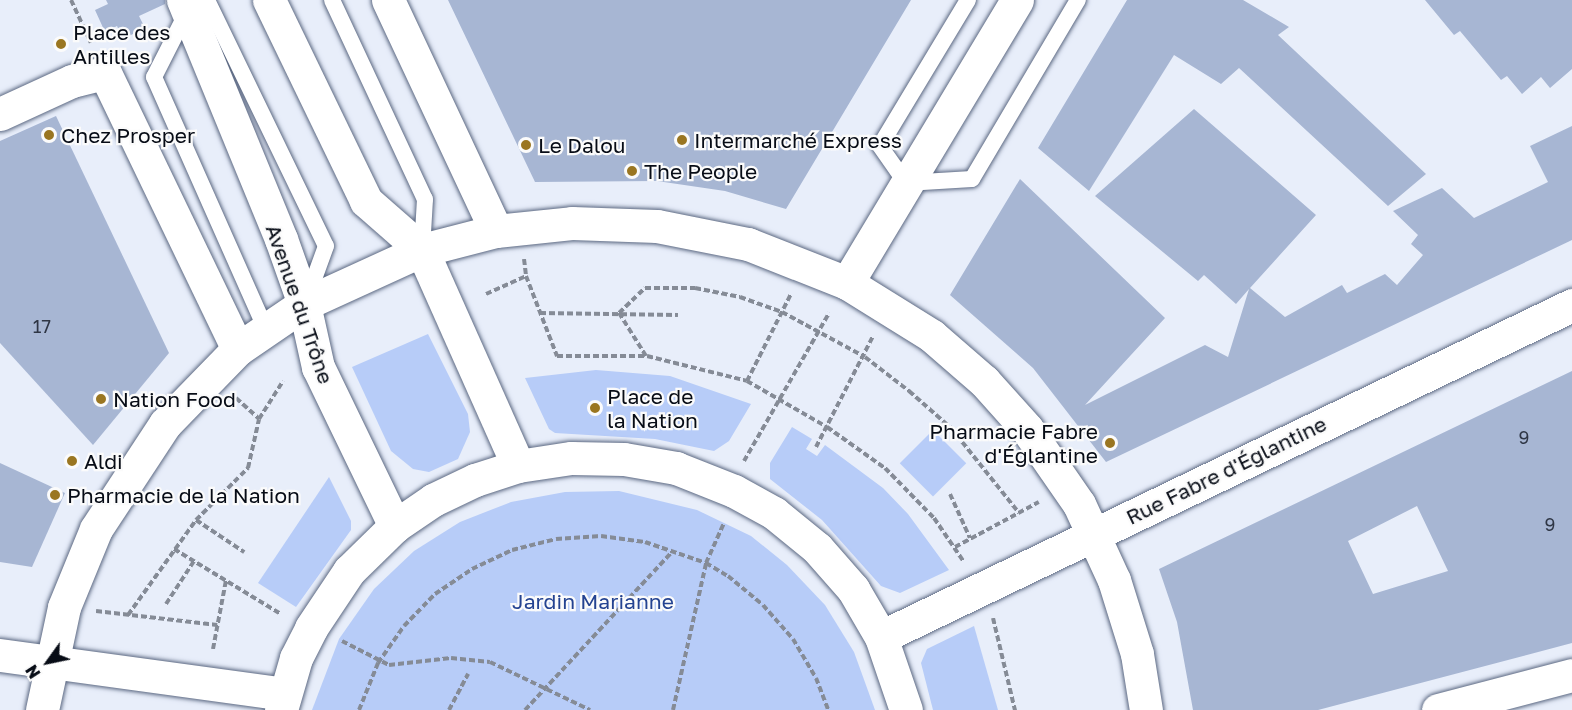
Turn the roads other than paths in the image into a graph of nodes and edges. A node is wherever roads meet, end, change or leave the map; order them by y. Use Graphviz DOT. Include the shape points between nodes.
graph roads {
  1 [pos="269,0"];
  2 [pos="332,0"];
  3 [pos="388,0"];
  4 [pos="968,0"];
  5 [pos="1017,0"];
  6 [pos="1078,0"];
  7 [pos="192,4"];
  8 [pos="0,114"];
  9 [pos="906,183"];
  10 [pos="496,231"];
  11 [pos="422,250"];
  12 [pos="847,283"];
  13 [pos="304,304"];
  14 [pos="1572,305"];
  15 [pos="265,327"];
  16 [pos="238,349"];
  17 [pos="518,466"];
  18 [pos="395,526"];
  19 [pos="1094,533"];
  20 [pos="881,637"];
  21 [pos="0,655"];
  22 [pos="50,661"];
  23 [pos="1572,675"];
  24 [pos="283,702"];
  25 [pos="42,710"];
  26 [pos="906,710"];
  27 [pos="1146,710"];
  28 [pos="1438,710"];
  1 -- 11 [label="street" via="366,201"];
  2 -- 11 [label="lane" via="425,199"];
  3 -- 10 [label="street"];
  4 -- 9 [label="lane" via="880,146"];
  5 -- 9 [label="street"];
  6 -- 9 [label="lane" via="972,179"];
  7 -- 13 [label="street, Avenue du Trône"];
  7 -- 15 [label="lane, Avenue du Trône" via="154,77"];
  8 -- 16 [label="street" via="72,81 105,73"];
  9 -- 12 [label="street"];
  10 -- 11 [label="street"];
  10 -- 12 [label="street" via="572,224 657,226 748,244"];
  11 -- 13 [label="street"];
  11 -- 17 [label="street"];
  12 -- 19 [label="street" via="932,336 984,381 1028,429"];
  13 -- 15 [label="street"];
  13 -- 18 [label="street, Avenue du Trône" via="318,367"];
  14 -- 19 [label="street, Rue Fabre d'Églantine"];
  15 -- 16 [label="street"];
  16 -- 22 [label="street" via="165,424 96,529 68,594"];
  17 -- 18 [label="street" via="433,500"];
  17 -- 20 [label="street" via="571,458 624,459 676,468 734,491 774,513 817,548 853,589"];
  18 -- 24 [label="street" via="356,563 335,590 311,628"];
  19 -- 20 [label="street, Rue Fabre d'Églantine"];
  19 -- 27 [label="street" via="1114,580 1137,654"];
  20 -- 26 [label="street"];
  21 -- 22 [label="street"];
  22 -- 24 [label="street"];
  22 -- 25 [label="street"];
  23 -- 28 [label="street"];
}
